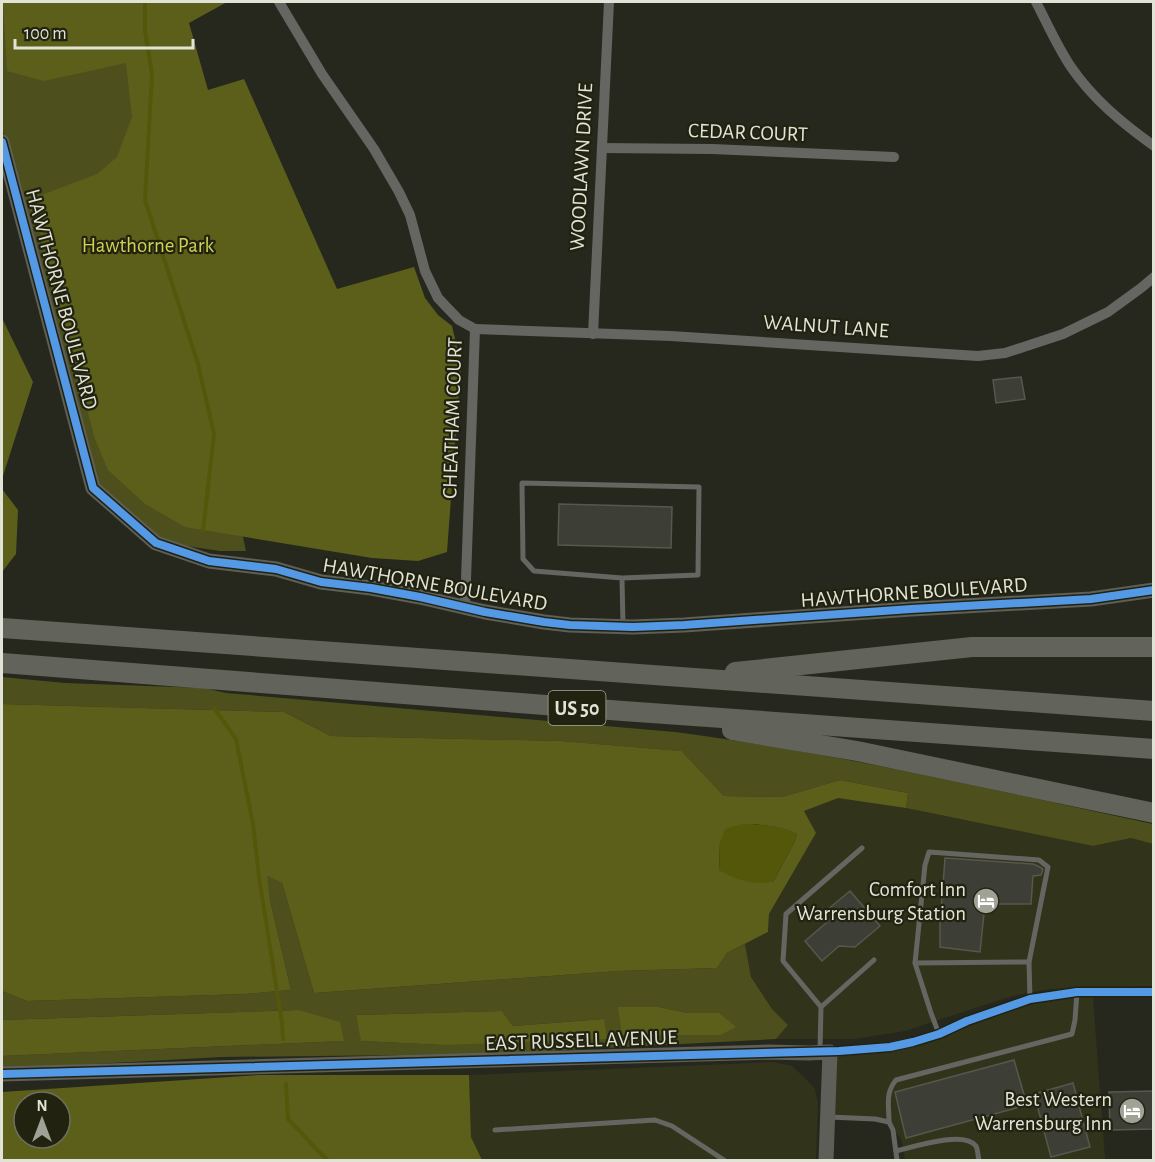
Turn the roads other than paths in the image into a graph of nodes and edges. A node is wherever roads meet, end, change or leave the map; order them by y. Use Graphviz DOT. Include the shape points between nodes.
graph roads {
  1 [pos="279,2"];
  2 [pos="609,2"];
  3 [pos="1036,2"];
  4 [pos="2,142"];
  5 [pos="1154,146"];
  6 [pos="602,148"];
  7 [pos="894,157"];
  8 [pos="1154,277"];
  9 [pos="475,329"];
  10 [pos="593,334"];
  11 [pos="622,578"];
  12 [pos="1154,590"];
  13 [pos="465,607"];
  14 [pos="624,626"];
  15 [pos="2,628"];
  16 [pos="1154,647"];
  17 [pos="2,663"];
  18 [pos="691,678"];
  19 [pos="623,711"];
  20 [pos="1154,711"];
  21 [pos="1154,749"];
  22 [pos="1154,813"];
  23 [pos="862,848"];
  24 [pos="874,960"];
  25 [pos="1029,962"];
  26 [pos="915,963"];
  27 [pos="1077,992"];
  28 [pos="1154,992"];
  29 [pos="1030,999"];
  30 [pos="822,1007"];
  31 [pos="939,1034"];
  32 [pos="825,1052"];
  33 [pos="2,1074"];
  34 [pos="827,1117"];
  35 [pos="889,1122"];
  36 [pos="495,1130"];
  37 [pos="896,1151"];
  38 [pos="724,1161"];
  39 [pos="826,1161"];
  40 [pos="897,1161"];
  41 [pos="979,1161"];
  1 -- 9 [label="street, CHEATHAM COURT" via="399,192 410,215 424,271 438,298 459,320"];
  2 -- 6 [label="street, WOODLAWN DRIVE"];
  3 -- 5 [label="street" via="1071,67 1118,120"];
  4 -- 13 [label="street, HAWTHORNE BOULEVARD" via="93,488 156,543 209,561 276,569 321,582"];
  6 -- 7 [label="street, CEDAR COURT"];
  6 -- 10 [label="street, WOODLAWN DRIVE"];
  8 -- 10 [label="street, WALNUT LANE" via="1108,312 1063,334 1005,353 978,356"];
  9 -- 10 [label="street, WALNUT LANE"];
  9 -- 13 [label="street, CHEATHAM COURT"];
  11 -- 11 [label="lane" via="698,575 699,487 522,483 523,559 534,571"];
  11 -- 14 [label="lane"];
  12 -- 14 [label="street, HAWTHORNE BOULEVARD" via="1091,599 684,626"];
  13 -- 14 [label="street, HAWTHORNE BOULEVARD" via="544,622"];
  15 -- 18 [label="highway, US 50"];
  16 -- 18 [label="highway" via="972,647"];
  17 -- 19 [label="highway, US 50"];
  18 -- 20 [label="highway, US 50"];
  19 -- 21 [label="highway, US 50"];
  19 -- 22 [label="highway" via="857,751"];
  23 -- 30 [label="lane" via="786,914 783,961"];
  24 -- 30 [label="lane"];
  25 -- 26 [label="lane"];
  25 -- 26 [label="lane" via="1048,867 1039,860 929,852"];
  25 -- 29 [label="lane"];
  26 -- 31 [label="lane"];
  27 -- 28 [label="street, EAST RUSSELL AVENUE"];
  27 -- 29 [label="street, EAST RUSSELL AVENUE"];
  27 -- 35 [label="lane" via="1072,1034 896,1080 888,1098"];
  29 -- 31 [label="street, EAST RUSSELL AVENUE"];
  30 -- 32 [label="lane"];
  31 -- 32 [label="street, EAST RUSSELL AVENUE" via="890,1047"];
  32 -- 33 [label="street, EAST RUSSELL AVENUE"];
  32 -- 34 [label="street"];
  34 -- 35 [label="lane"];
  34 -- 39 [label="street"];
  35 -- 37 [label="lane"];
  36 -- 38 [label="lane" via="655,1120 672,1126"];
  37 -- 40 [label="lane"];
  37 -- 41 [label="lane" via="950,1139 967,1140 976,1147"];
}
